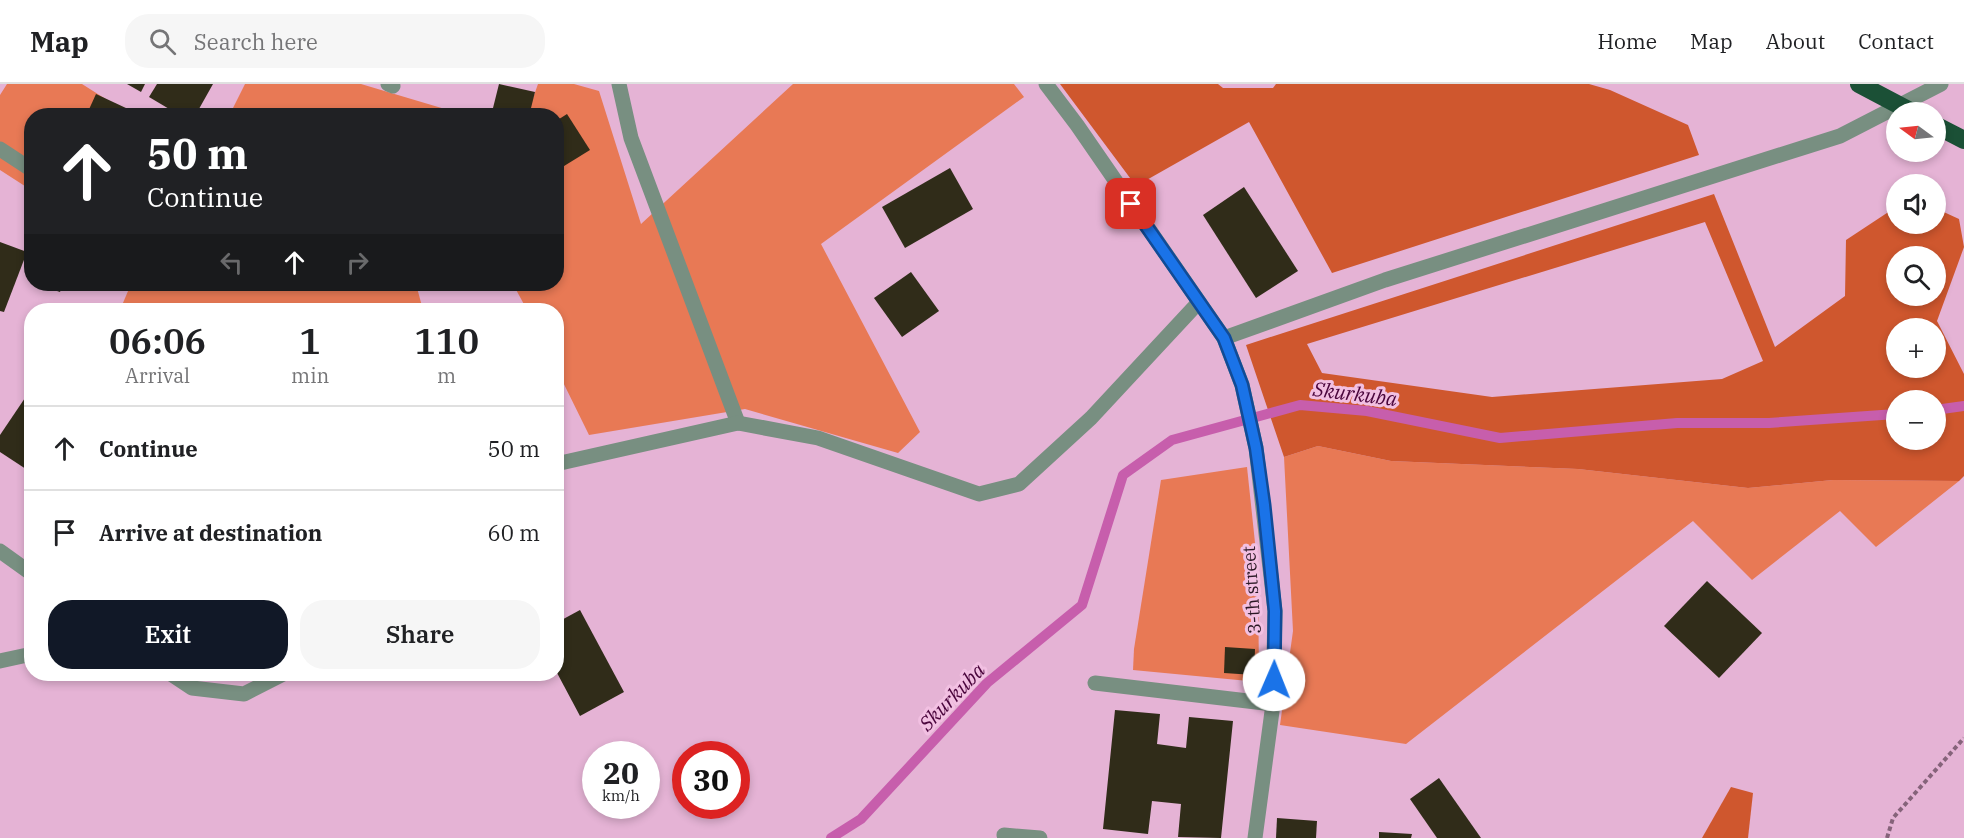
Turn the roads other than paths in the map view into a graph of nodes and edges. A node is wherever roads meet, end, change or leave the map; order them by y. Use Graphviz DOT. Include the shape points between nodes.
graph roads {
  1 [pos="619,84"];
  2 [pos="1046,84"];
  3 [pos="1859,84"];
  4 [pos="1941,84"];
  5 [pos="1893,102"];
  6 [pos="1946,131"];
  7 [pos="1964,140"];
  8 [pos="0,149"];
  9 [pos="24,165"];
  10 [pos="1198,303"];
  11 [pos="1224,338"];
  12 [pos="738,423"];
  13 [pos="564,462"];
  14 [pos="0,551"];
  15 [pos="24,568"];
  16 [pos="24,656"];
  17 [pos="0,662"];
  18 [pos="182,681"];
  19 [pos="269,681"];
  20 [pos="1095,683"];
  21 [pos="1274,704"];
  22 [pos="1004,835"];
  23 [pos="1040,838"];
  24 [pos="1256,838"];
  1 -- 12 [label="street" via="631,138"];
  2 -- 10 [label="street, 3-th street"];
  3 -- 5 [label="highway"];
  4 -- 11 [label="street" via="1840,136 1385,280"];
  6 -- 7 [label="highway"];
  8 -- 9 [label="street"];
  10 -- 11 [label="street, 3-th street"];
  10 -- 12 [label="street" via="1090,418 1019,484 980,494 818,438"];
  11 -- 21 [label="street, 3-th street" via="1242,385 1256,448 1275,611"];
  12 -- 13 [label="street"];
  14 -- 15 [label="street"];
  16 -- 17 [label="street"];
  18 -- 19 [label="street" via="192,688 244,694"];
  20 -- 21 [label="street"];
  21 -- 24 [label="street, 3-th street"];
  22 -- 23 [label="street"];
}
